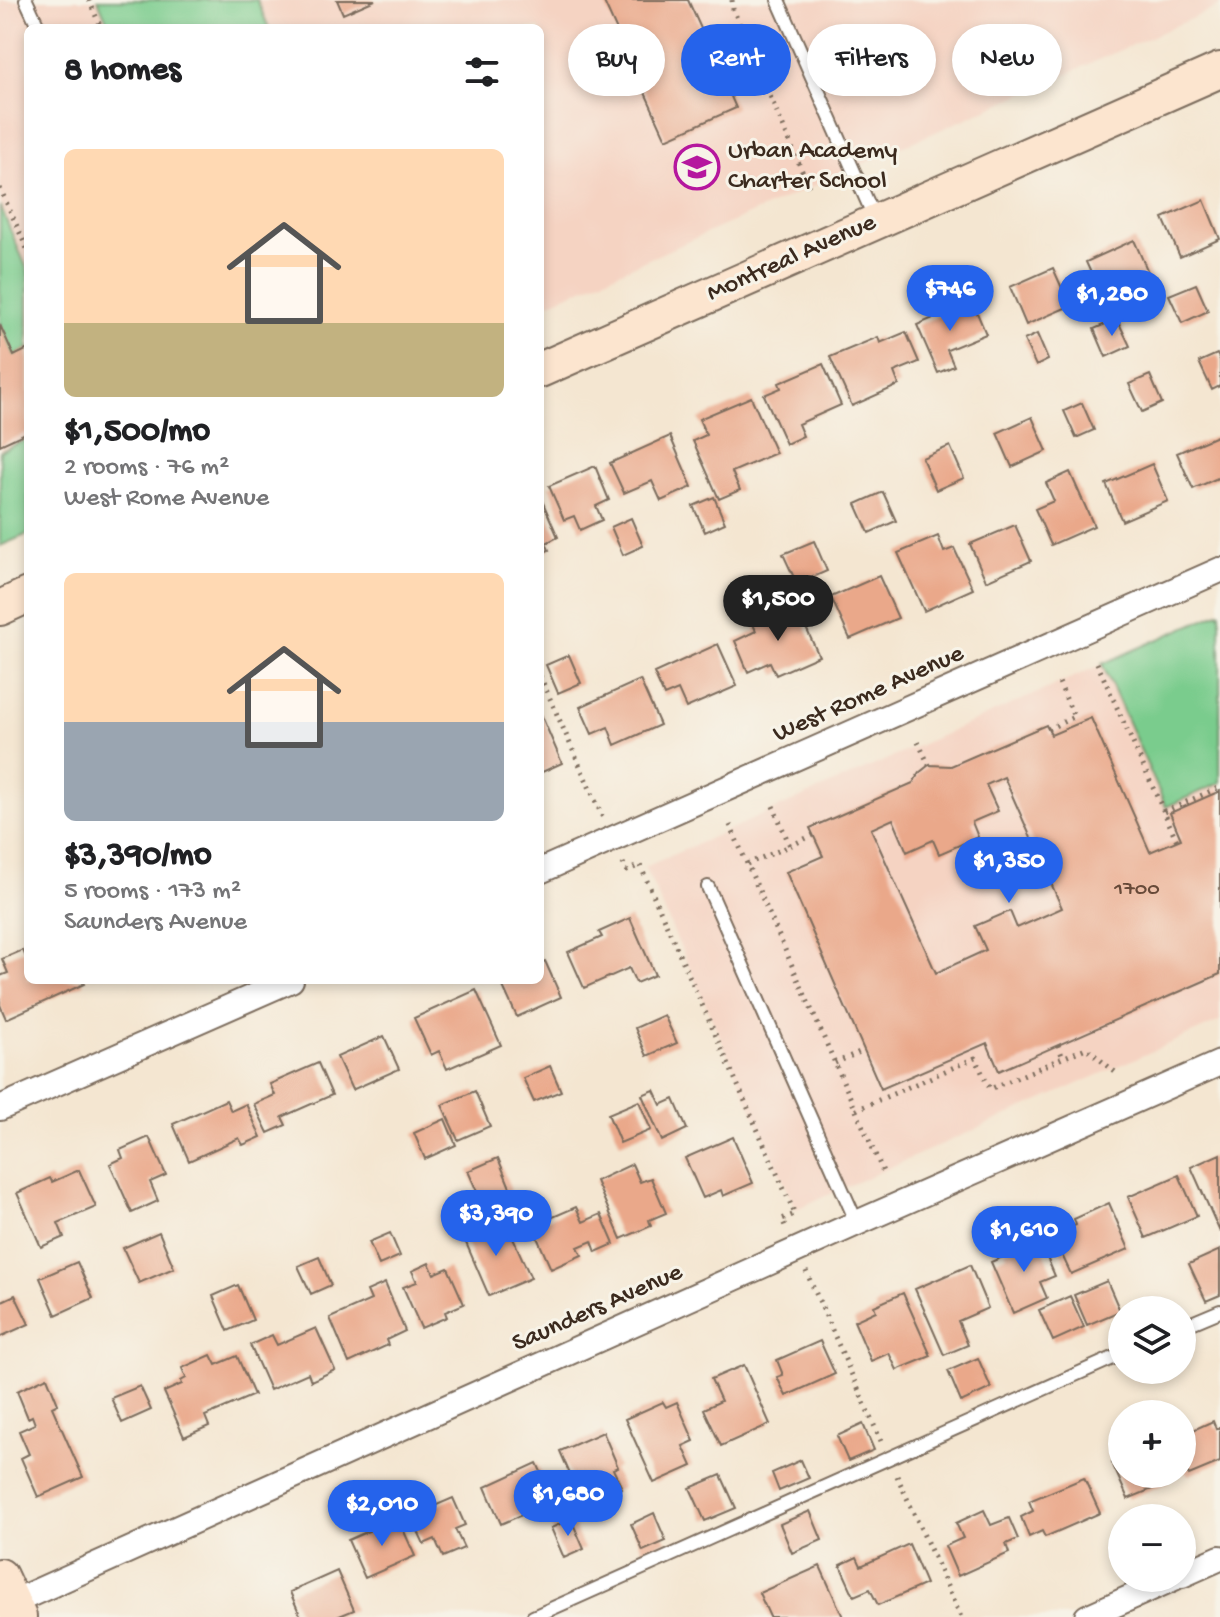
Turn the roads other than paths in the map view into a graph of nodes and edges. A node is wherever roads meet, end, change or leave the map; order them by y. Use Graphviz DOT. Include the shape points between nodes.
graph roads {
  1 [pos="26,0"];
  2 [pos="778,0"];
  3 [pos="37,24"];
  4 [pos="1220,70"];
  5 [pos="876,221"];
  6 [pos="544,368"];
  7 [pos="1220,570"];
  8 [pos="24,597"];
  9 [pos="0,608"];
  10 [pos="544,869"];
  11 [pos="708,887"];
  12 [pos="282,984"];
  13 [pos="1220,1063"];
  14 [pos="0,1108"];
  15 [pos="857,1223"];
  16 [pos="1220,1311"];
  17 [pos="1196,1321"];
  18 [pos="1108,1360"];
  19 [pos="1220,1558"];
  20 [pos="1196,1569"];
  21 [pos="1143,1592"];
  22 [pos="8,1601"];
  23 [pos="533,1617"];
  24 [pos="1087,1617"];
  1 -- 3 [label="lane"];
  2 -- 5 [label="lane"];
  4 -- 5 [label="street, Montreal Avenue"];
  5 -- 6 [label="street, Montreal Avenue"];
  7 -- 10 [label="street, West Rome Avenue"];
  8 -- 9 [label="street"];
  11 -- 15 [label="lane"];
  12 -- 14 [label="street"];
  13 -- 15 [label="street, Saunders Avenue"];
  15 -- 22 [label="street, Saunders Avenue"];
  16 -- 17 [label="lane"];
  18 -- 23 [label="lane"];
  19 -- 20 [label="street"];
  21 -- 24 [label="street"];
}
